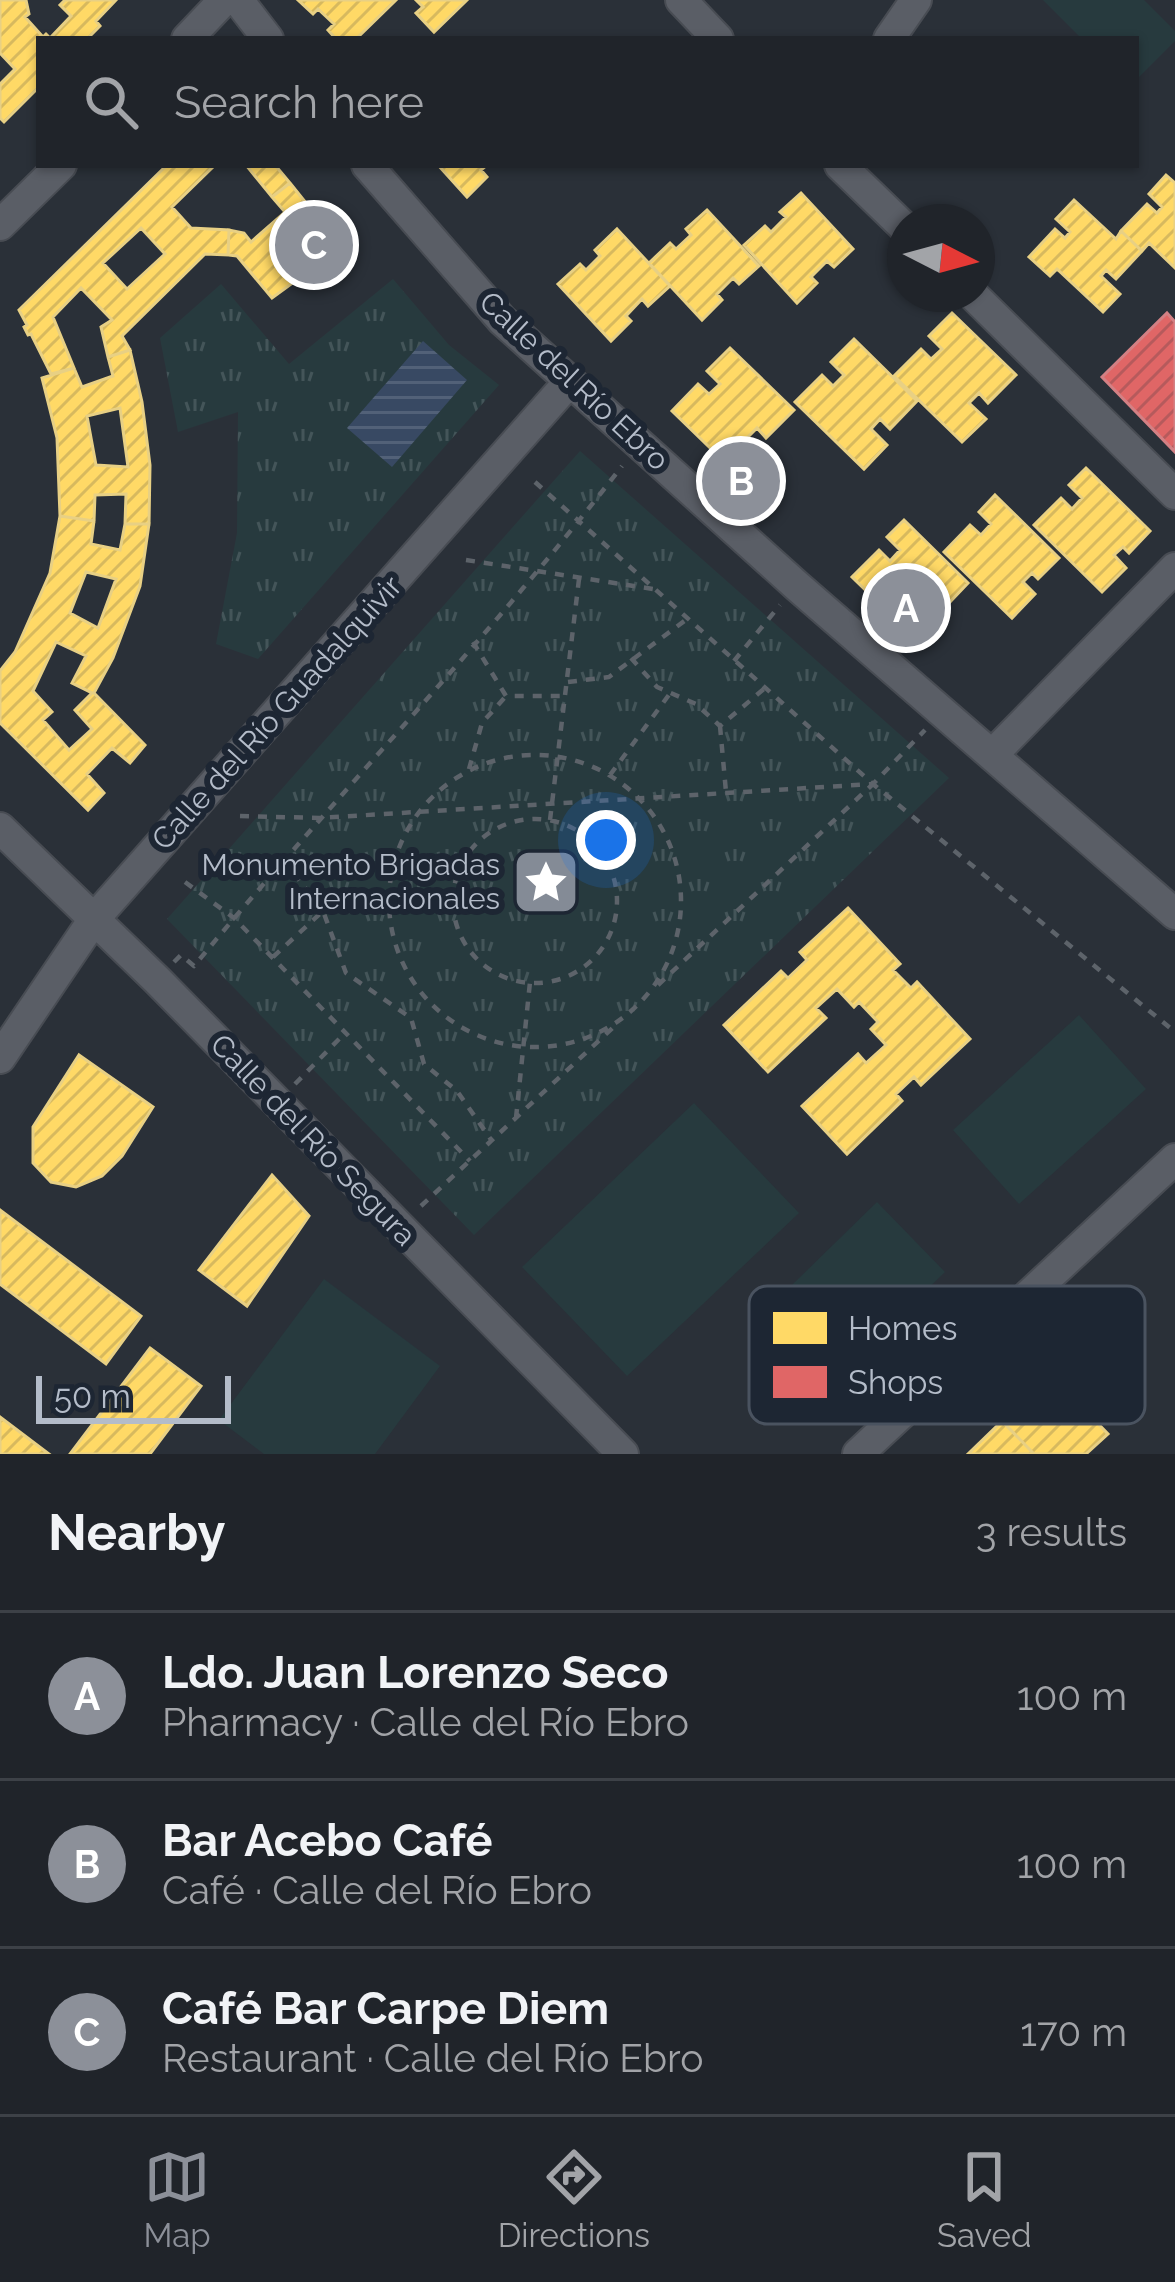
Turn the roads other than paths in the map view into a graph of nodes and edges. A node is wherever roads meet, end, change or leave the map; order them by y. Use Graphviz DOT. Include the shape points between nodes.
graph roads {
  1 [pos="224,0"];
  2 [pos="238,0"];
  3 [pos="681,0"];
  4 [pos="916,0"];
  5 [pos="190,36"];
  6 [pos="266,36"];
  7 [pos="715,36"];
  8 [pos="892,36"];
  9 [pos="58,168"];
  10 [pos="370,168"];
  11 [pos="843,168"];
  12 [pos="887,211"];
  13 [pos="0,225"];
  14 [pos="990,312"];
  15 [pos="570,381"];
  16 [pos="1175,494"];
  17 [pos="1175,568"];
  18 [pos="993,754"];
  19 [pos="0,828"];
  20 [pos="1175,914"];
  21 [pos="94,919"];
  22 [pos="0,1058"];
  23 [pos="1175,1159"];
  24 [pos="1039,1286"];
  25 [pos="890,1424"];
  26 [pos="623,1454"];
  27 [pos="858,1454"];
  1 -- 5 [label="street"];
  2 -- 6 [label="street"];
  3 -- 7 [label="street"];
  4 -- 8 [label="street"];
  9 -- 13 [label="street"];
  10 -- 15 [label="street, Calle del Río Ebro" via="502,320"];
  11 -- 12 [label="street"];
  14 -- 16 [label="street"];
  15 -- 18 [label="street, Calle del Río Ebro"];
  15 -- 21 [label="street, Calle del Río Guadalquivir"];
  17 -- 18 [label="street"];
  18 -- 20 [label="street, Calle del Río Ebro"];
  19 -- 21 [label="street, Calle del Río Segura"];
  21 -- 22 [label="street, Calle del Río Guadalquivir"];
  21 -- 26 [label="street, Calle del Río Segura"];
  23 -- 24 [label="street"];
  25 -- 27 [label="street"];
}
